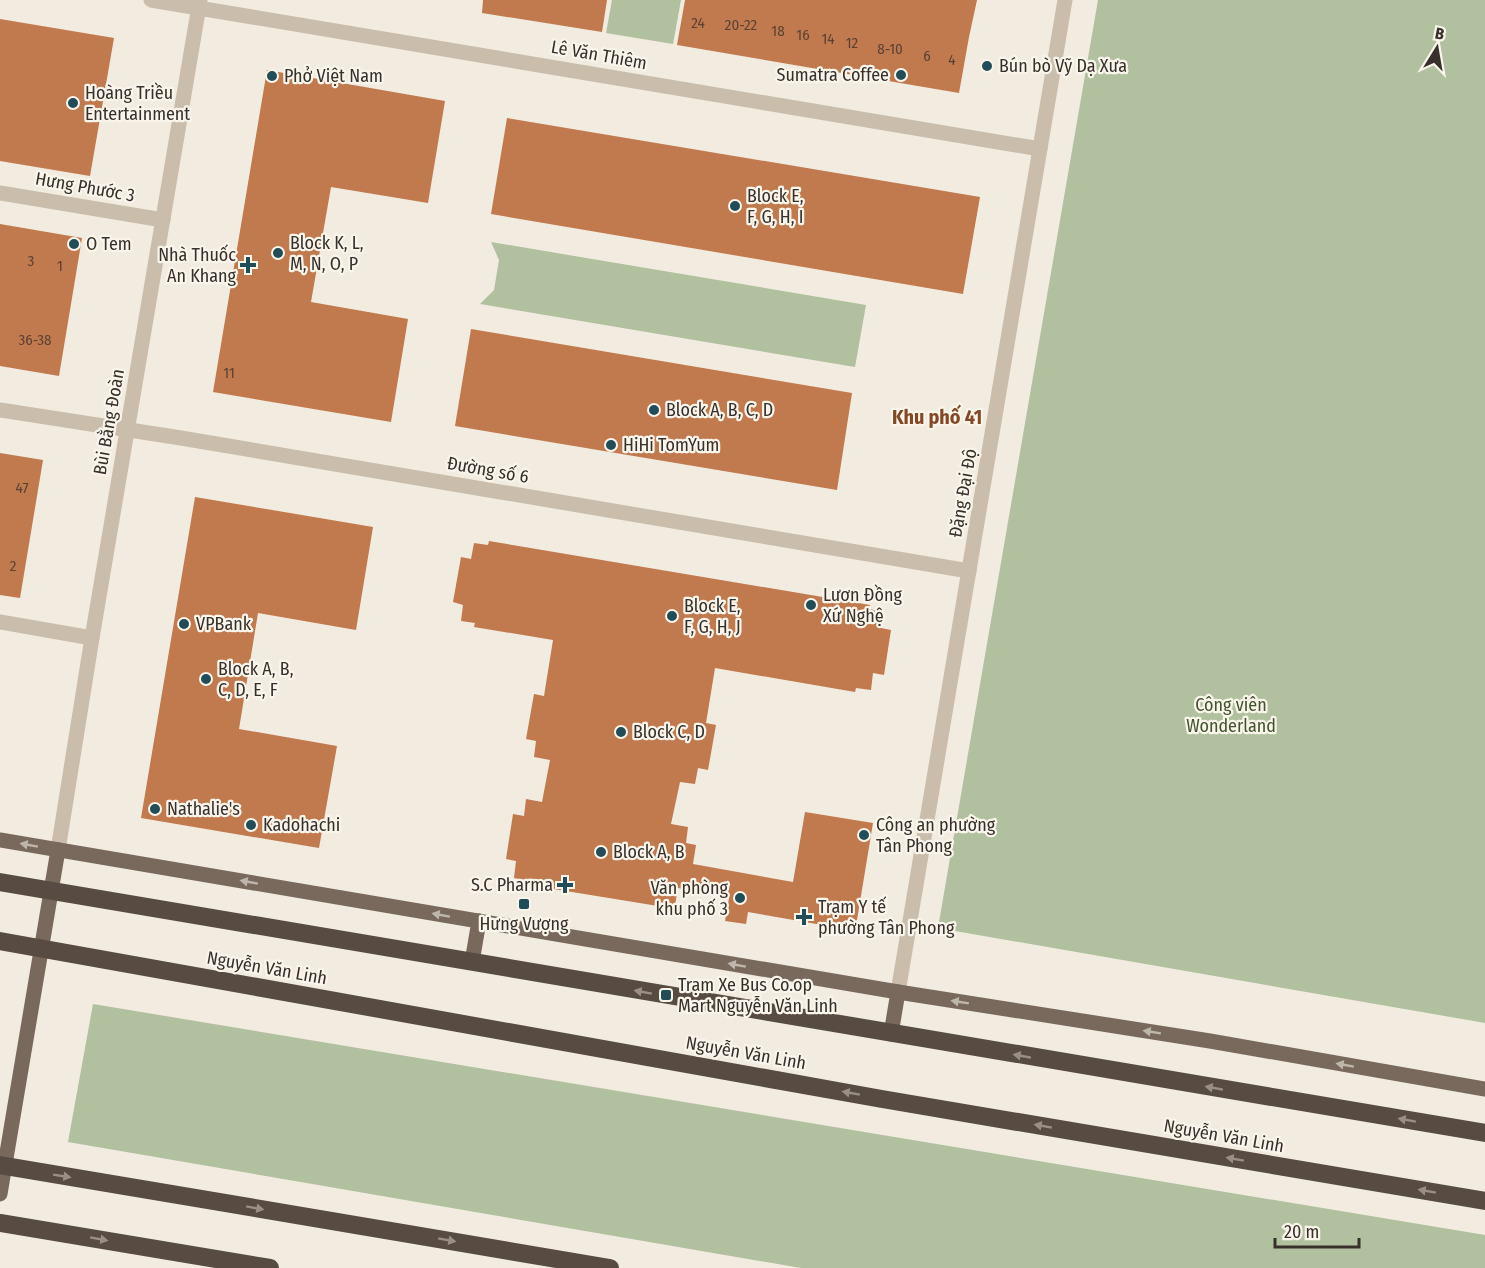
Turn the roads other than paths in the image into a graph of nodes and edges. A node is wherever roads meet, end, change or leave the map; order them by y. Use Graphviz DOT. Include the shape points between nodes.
graph roads {
  1 [pos="152,0"];
  2 [pos="1065,0"];
  3 [pos="199,4"];
  4 [pos="1040,149"];
  5 [pos="0,193"];
  6 [pos="163,220"];
  7 [pos="0,410"];
  8 [pos="128,430"];
  9 [pos="969,571"];
  10 [pos="0,622"];
  11 [pos="92,638"];
  12 [pos="0,840"];
  13 [pos="58,850"];
  14 [pos="0,882"];
  15 [pos="51,891"];
  16 [pos="479,921"];
  17 [pos="0,941"];
  18 [pos="42,949"];
  19 [pos="472,962"];
  20 [pos="898,992"];
  21 [pos="891,1034"];
  22 [pos="1485,1089"];
  23 [pos="1485,1133"];
  24 [pos="2,1166"];
  25 [pos="0,1194"];
  26 [pos="1485,1201"];
  27 [pos="0,1223"];
  28 [pos="270,1268"];
  29 [pos="610,1268"];
  1 -- 3 [label="street, Lê Văn Thiêm"];
  2 -- 4 [label="street, Đặng Đại Độ"];
  3 -- 4 [label="street, Lê Văn Thiêm"];
  3 -- 6 [label="street, Bùi Bằng Đoàn"];
  4 -- 9 [label="street, Đặng Đại Độ"];
  5 -- 6 [label="street, Hưng Phước 3"];
  6 -- 8 [label="street, Bùi Bằng Đoàn"];
  7 -- 8 [label="street, Đường số 6"];
  8 -- 9 [label="street, Đường số 6"];
  8 -- 11 [label="street, Bùi Bằng Đoàn"];
  9 -- 20 [label="street, Đặng Đại Độ"];
  10 -- 11 [label="street"];
  11 -- 13 [label="street, Bùi Bằng Đoàn"];
  13 -- 12 [label="main road, one-way"];
  13 -- 15 [label="main road"];
  16 -- 13 [label="main road, one-way"];
  14 -- 15 [label="highway"];
  15 -- 18 [label="main road"];
  15 -- 19 [label="highway"];
  16 -- 19 [label="main road"];
  20 -- 16 [label="main road, one-way"];
  17 -- 18 [label="highway, Nguyễn Văn Linh"];
  18 -- 24 [label="main road"];
  26 -- 18 [label="highway, Nguyễn Văn Linh, one-way" via="882,1099"];
  21 -- 19 [label="highway, one-way"];
  20 -- 21 [label="main road"];
  22 -- 20 [label="main road, one-way"];
  23 -- 21 [label="highway, one-way"];
  24 -- 25 [label="main road"];
  24 -- 29 [label="highway, one-way"];
  27 -- 28 [label="highway, one-way"];
}
